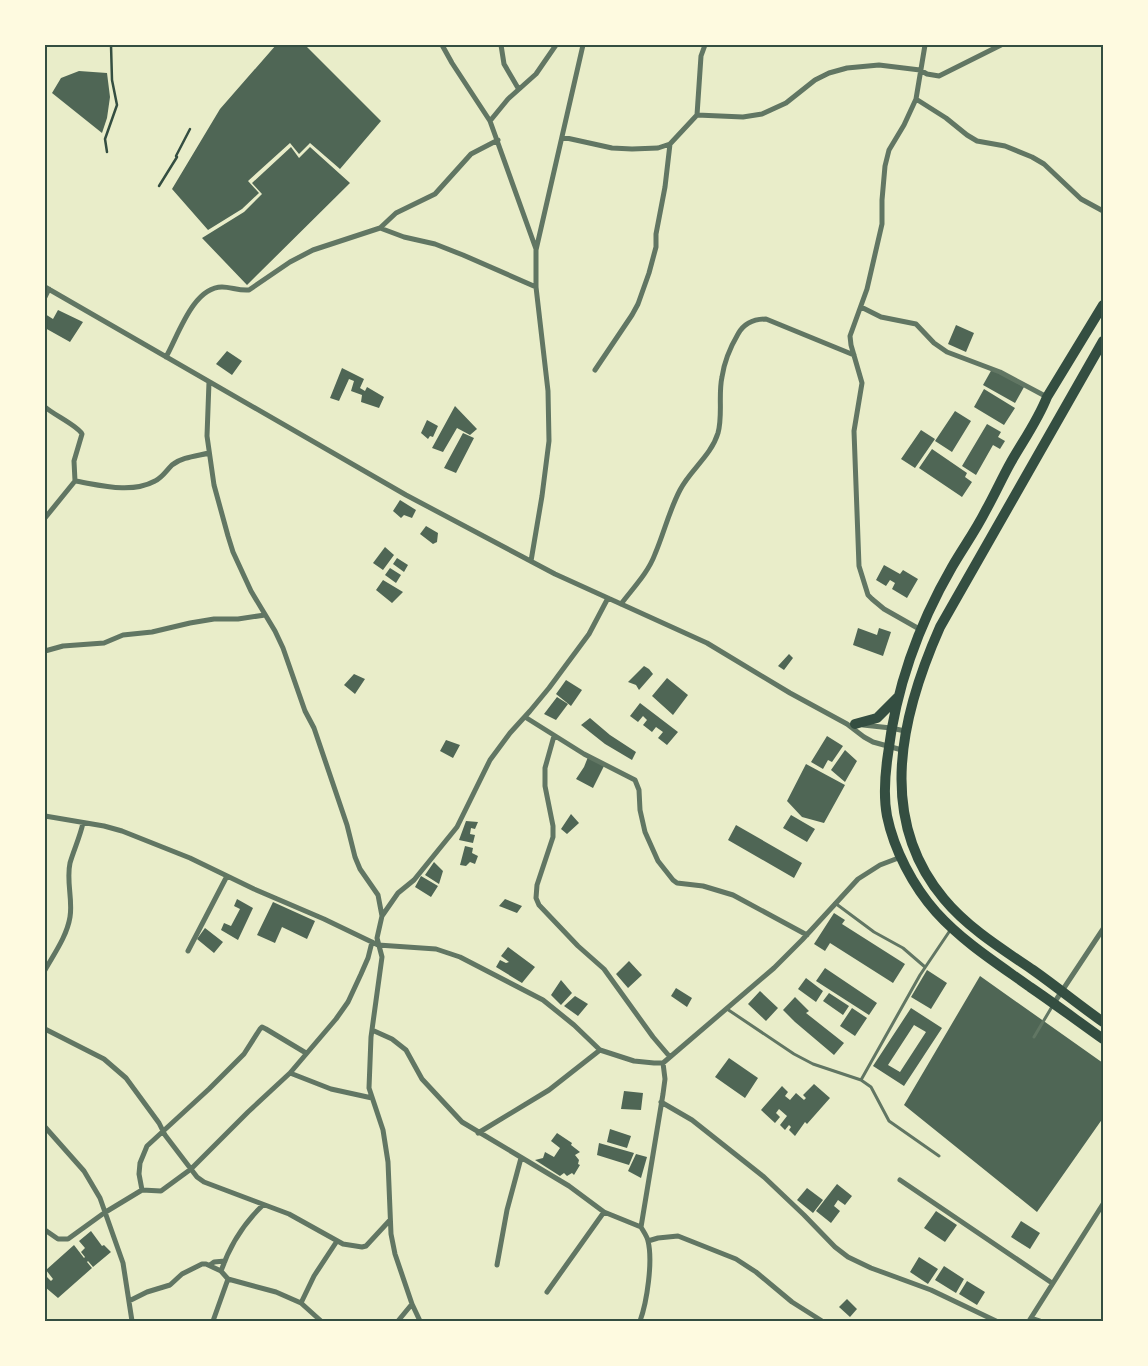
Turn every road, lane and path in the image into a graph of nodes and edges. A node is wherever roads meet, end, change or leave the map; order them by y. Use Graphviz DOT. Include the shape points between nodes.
graph roads {
  1 [pos="111,45"];
  2 [pos="442,45"];
  3 [pos="501,45"];
  4 [pos="556,45"];
  5 [pos="583,45"];
  6 [pos="705,45"];
  7 [pos="925,45"];
  8 [pos="1001,45"];
  9 [pos="920,70"];
  10 [pos="518,88"];
  11 [pos="916,99"];
  12 [pos="697,115"];
  13 [pos="490,121"];
  14 [pos="190,129"];
  15 [pos="562,137"];
  16 [pos="498,140"];
  17 [pos="670,144"];
  18 [pos="107,152"];
  19 [pos="159,186"];
  20 [pos="1103,211"];
  21 [pos="380,228"];
  22 [pos="536,250"];
  23 [pos="536,287"];
  24 [pos="47,288"];
  25 [pos="45,297"];
  26 [pos="1103,305"];
  27 [pos="861,307"];
  28 [pos="1103,341"];
  29 [pos="854,355"];
  30 [pos="166,357"];
  31 [pos="594,370"];
  32 [pos="209,382"];
  33 [pos="1047,397"];
  34 [pos="45,407"];
  35 [pos="209,453"];
  36 [pos="75,481"];
  37 [pos="45,518"];
  38 [pos="531,560"];
  39 [pos="608,598"];
  40 [pos="621,604"];
  41 [pos="266,616"];
  42 [pos="921,630"];
  43 [pos="45,651"];
  44 [pos="899,696"];
  45 [pos="525,717"];
  46 [pos="851,724"];
  47 [pos="891,728"];
  48 [pos="905,731"];
  49 [pos="554,736"];
  50 [pos="888,747"];
  51 [pos="902,750"];
  52 [pos="45,816"];
  53 [pos="83,822"];
  54 [pos="901,857"];
  55 [pos="227,876"];
  56 [pos="835,903"];
  57 [pos="382,916"];
  58 [pos="952,928"];
  59 [pos="1103,928"];
  60 [pos="807,935"];
  61 [pos="372,942"];
  62 [pos="378,945"];
  63 [pos="188,951"];
  64 [pos="925,967"];
  65 [pos="45,970"];
  66 [pos="1062,992"];
  67 [pos="1054,1004"];
  68 [pos="727,1009"];
  69 [pos="1103,1022"];
  70 [pos="45,1029"];
  71 [pos="372,1030"];
  72 [pos="1034,1037"];
  73 [pos="1103,1040"];
  74 [pos="600,1050"];
  75 [pos="306,1054"];
  76 [pos="670,1057"];
  77 [pos="663,1063"];
  78 [pos="290,1073"];
  79 [pos="861,1080"];
  80 [pos="372,1098"];
  81 [pos="661,1102"];
  82 [pos="45,1127"];
  83 [pos="163,1131"];
  84 [pos="478,1133"];
  85 [pos="939,1156"];
  86 [pos="522,1158"];
  87 [pos="191,1169"];
  88 [pos="900,1180"];
  89 [pos="142,1190"];
  90 [pos="1103,1204"];
  91 [pos="263,1205"];
  92 [pos="604,1212"];
  93 [pos="104,1213"];
  94 [pos="390,1220"];
  95 [pos="641,1227"];
  96 [pos="45,1230"];
  97 [pos="337,1241"];
  98 [pos="648,1241"];
  99 [pos="225,1261"];
  100 [pos="210,1265"];
  101 [pos="497,1265"];
  102 [pos="221,1271"];
  103 [pos="228,1279"];
  104 [pos="1052,1283"];
  105 [pos="547,1292"];
  106 [pos="129,1301"];
  107 [pos="301,1303"];
  108 [pos="412,1304"];
  109 [pos="1030,1320"];
  110 [pos="132,1321"];
  111 [pos="213,1321"];
  112 [pos="320,1321"];
  113 [pos="398,1321"];
  114 [pos="420,1321"];
  115 [pos="640,1321"];
  116 [pos="822,1321"];
  117 [pos="996,1321"];
  118 [pos="1040,1321"];
  1 -- 18 [label="path" via="117,105 104,139"];
  2 -- 13 [label="street"];
  3 -- 10 [label="street" via="504,64"];
  4 -- 10 [label="street" via="536,74"];
  5 -- 15 [label="street"];
  6 -- 12 [label="street" via="701,56"];
  7 -- 9 [label="street"];
  8 -- 9 [label="street" via="938,76"];
  9 -- 11 [label="street"];
  9 -- 12 [label="street" via="879,64 847,68 815,80 786,102 762,114 743,117"];
  10 -- 13 [label="street"];
  11 -- 20 [label="street" via="977,141 1005,146 1044,164 1081,198"];
  11 -- 27 [label="street" via="884,166 882,224"];
  12 -- 17 [label="street"];
  13 -- 16 [label="street"];
  14 -- 19 [label="path"];
  15 -- 17 [label="street" via="612,148 658,148"];
  15 -- 22 [label="street"];
  16 -- 21 [label="street" via="471,154 435,194 396,214"];
  16 -- 22 [label="street"];
  17 -- 31 [label="street" via="650,273 632,315"];
  21 -- 23 [label="street" via="463,254"];
  21 -- 30 [label="street" via="313,250 252,288 241,291 220,287 204,295 188,312"];
  22 -- 23 [label="street"];
  23 -- 38 [label="street" via="548,391 549,441"];
  24 -- 25 [label="street"];
  24 -- 30 [label="street"];
  26 -- 33 [label="main road"];
  27 -- 29 [label="street" via="850,336"];
  27 -- 33 [label="street" via="881,317 916,324 947,352 1000,372"];
  28 -- 48 [label="main road" via="940,627 924,666"];
  29 -- 40 [label="street" via="775,321 753,321 742,328 721,377 717,434 680,490 646,570"];
  29 -- 42 [label="street" via="862,382 854,431 859,566 868,595 884,609"];
  30 -- 32 [label="street"];
  32 -- 35 [label="street" via="206,424"];
  32 -- 38 [label="street" via="406,495"];
  33 -- 42 [label="main road" via="986,512 951,568"];
  34 -- 36 [label="street" via="81,432 74,461"];
  35 -- 36 [label="street" via="178,461 157,481 139,487"];
  35 -- 41 [label="street" via="220,511 233,552"];
  36 -- 37 [label="street"];
  38 -- 39 [label="street"];
  39 -- 40 [label="street"];
  39 -- 45 [label="street" via="588,634"];
  40 -- 46 [label="street" via="707,643 790,693"];
  41 -- 43 [label="street" via="214,619 123,635 104,643 63,646"];
  41 -- 57 [label="street" via="283,648 314,728 355,857 378,895"];
  42 -- 44 [label="main road"];
  44 -- 46 [label="main road" via="877,718"];
  44 -- 47 [label="main road"];
  45 -- 49 [label="street"];
  45 -- 57 [label="street" via="490,760 456,827"];
  46 -- 47 [label="street"];
  46 -- 50 [label="street" via="864,737"];
  47 -- 48 [label="street"];
  47 -- 50 [label="main road"];
  48 -- 51 [label="main road"];
  49 -- 60 [label="street" via="634,780 639,790 645,832 658,861 673,880 733,895"];
  49 -- 76 [label="street" via="545,768 553,837 537,885 537,901 562,930 604,969"];
  50 -- 51 [label="street"];
  50 -- 54 [label="main road" via="885,774 887,815"];
  51 -- 66 [label="main road" via="903,813 916,855 943,899 995,944"];
  52 -- 53 [label="street"];
  53 -- 55 [label="street" via="122,831"];
  53 -- 65 [label="street" via="70,863 70,917 64,936"];
  54 -- 56 [label="street" via="868,871"];
  54 -- 58 [label="main road" via="924,897"];
  55 -- 61 [label="street"];
  55 -- 63 [label="street"];
  56 -- 60 [label="street"];
  56 -- 64 [label="lane" via="874,932 903,948"];
  57 -- 62 [label="street"];
  58 -- 64 [label="lane"];
  58 -- 67 [label="main road" via="996,964"];
  59 -- 66 [label="street"];
  60 -- 68 [label="street"];
  61 -- 62 [label="street"];
  61 -- 75 [label="street" via="348,1002"];
  62 -- 71 [label="street" via="382,958"];
  62 -- 74 [label="street" via="436,949 472,963 557,1010"];
  64 -- 79 [label="lane"];
  66 -- 67 [label="street"];
  66 -- 69 [label="main road"];
  67 -- 72 [label="lane"];
  67 -- 73 [label="main road"];
  68 -- 76 [label="street"];
  68 -- 79 [label="lane" via="807,1061"];
  70 -- 83 [label="street" via="118,1070 134,1087"];
  71 -- 80 [label="street" via="369,1088"];
  71 -- 84 [label="street" via="406,1050 427,1085 462,1122"];
  74 -- 77 [label="street" via="634,1061"];
  74 -- 84 [label="street" via="549,1090"];
  75 -- 78 [label="street"];
  75 -- 83 [label="street" via="262,1027 244,1054"];
  76 -- 77 [label="street"];
  77 -- 81 [label="street" via="665,1079"];
  78 -- 80 [label="street"];
  78 -- 87 [label="street"];
  79 -- 85 [label="lane" via="876,1093 889,1121"];
  80 -- 94 [label="street" via="388,1162"];
  81 -- 95 [label="street"];
  81 -- 117 [label="street" via="692,1120 764,1177 848,1257 931,1290"];
  82 -- 93 [label="street" via="92,1181"];
  83 -- 87 [label="street"];
  83 -- 89 [label="street" via="142,1155 139,1174"];
  84 -- 86 [label="street"];
  86 -- 92 [label="street"];
  86 -- 101 [label="street" via="507,1210"];
  87 -- 89 [label="street" via="161,1191"];
  87 -- 91 [label="street" via="204,1182"];
  88 -- 104 [label="street"];
  89 -- 93 [label="street"];
  90 -- 104 [label="street"];
  91 -- 97 [label="street" via="290,1214"];
  91 -- 99 [label="street" via="239,1232"];
  92 -- 95 [label="street"];
  92 -- 105 [label="street"];
  93 -- 96 [label="street" via="68,1239 58,1239"];
  93 -- 106 [label="street" via="123,1263"];
  94 -- 97 [label="street" via="364,1247"];
  94 -- 108 [label="street" via="395,1254"];
  95 -- 98 [label="street"];
  97 -- 107 [label="street"];
  98 -- 115 [label="street" via="648,1293"];
  98 -- 116 [label="street" via="678,1236 736,1259"];
  99 -- 100 [label="street" via="219,1260"];
  99 -- 102 [label="street"];
  100 -- 102 [label="street"];
  100 -- 106 [label="street" via="195,1267 170,1285"];
  102 -- 103 [label="street"];
  103 -- 107 [label="street" via="276,1292"];
  103 -- 111 [label="street"];
  104 -- 109 [label="street"];
  106 -- 110 [label="street"];
  107 -- 112 [label="street"];
  108 -- 113 [label="street"];
  108 -- 114 [label="street"];
  109 -- 118 [label="street"];
}
